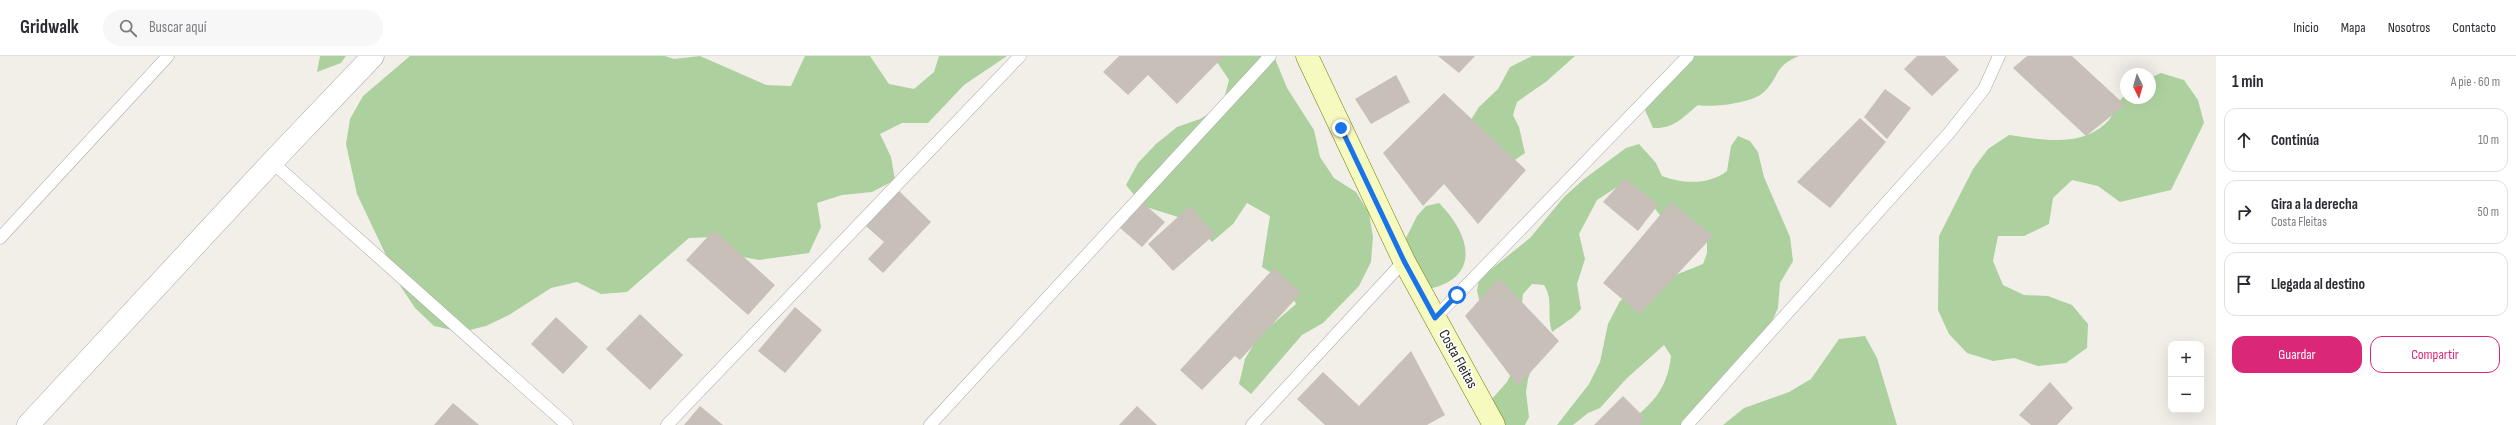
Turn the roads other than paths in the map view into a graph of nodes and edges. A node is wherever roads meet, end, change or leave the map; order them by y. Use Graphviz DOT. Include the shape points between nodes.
graph roads {
  1 [pos="168,56"];
  2 [pos="373,56"];
  3 [pos="1020,56"];
  4 [pos="1270,56"];
  5 [pos="1307,56"];
  6 [pos="1688,56"];
  7 [pos="1999,56"];
  8 [pos="272,162"];
  9 [pos="0,238"];
  10 [pos="1404,261"];
  11 [pos="1435,318"];
  12 [pos="28,425"];
  13 [pos="567,425"];
  14 [pos="667,425"];
  15 [pos="930,425"];
  16 [pos="1252,425"];
  17 [pos="1494,425"];
  18 [pos="1687,425"];
  1 -- 9 [label="lane"];
  2 -- 8 [label="street"];
  3 -- 14 [label="lane"];
  4 -- 15 [label="lane"];
  5 -- 10 [label="main road, Costa Fleitas"];
  6 -- 11 [label="lane"];
  7 -- 18 [label="lane" via="1984,89 1950,133"];
  8 -- 12 [label="street"];
  8 -- 13 [label="lane"];
  10 -- 11 [label="main road, Costa Fleitas"];
  10 -- 16 [label="lane"];
  11 -- 17 [label="main road, Costa Fleitas"];
}
